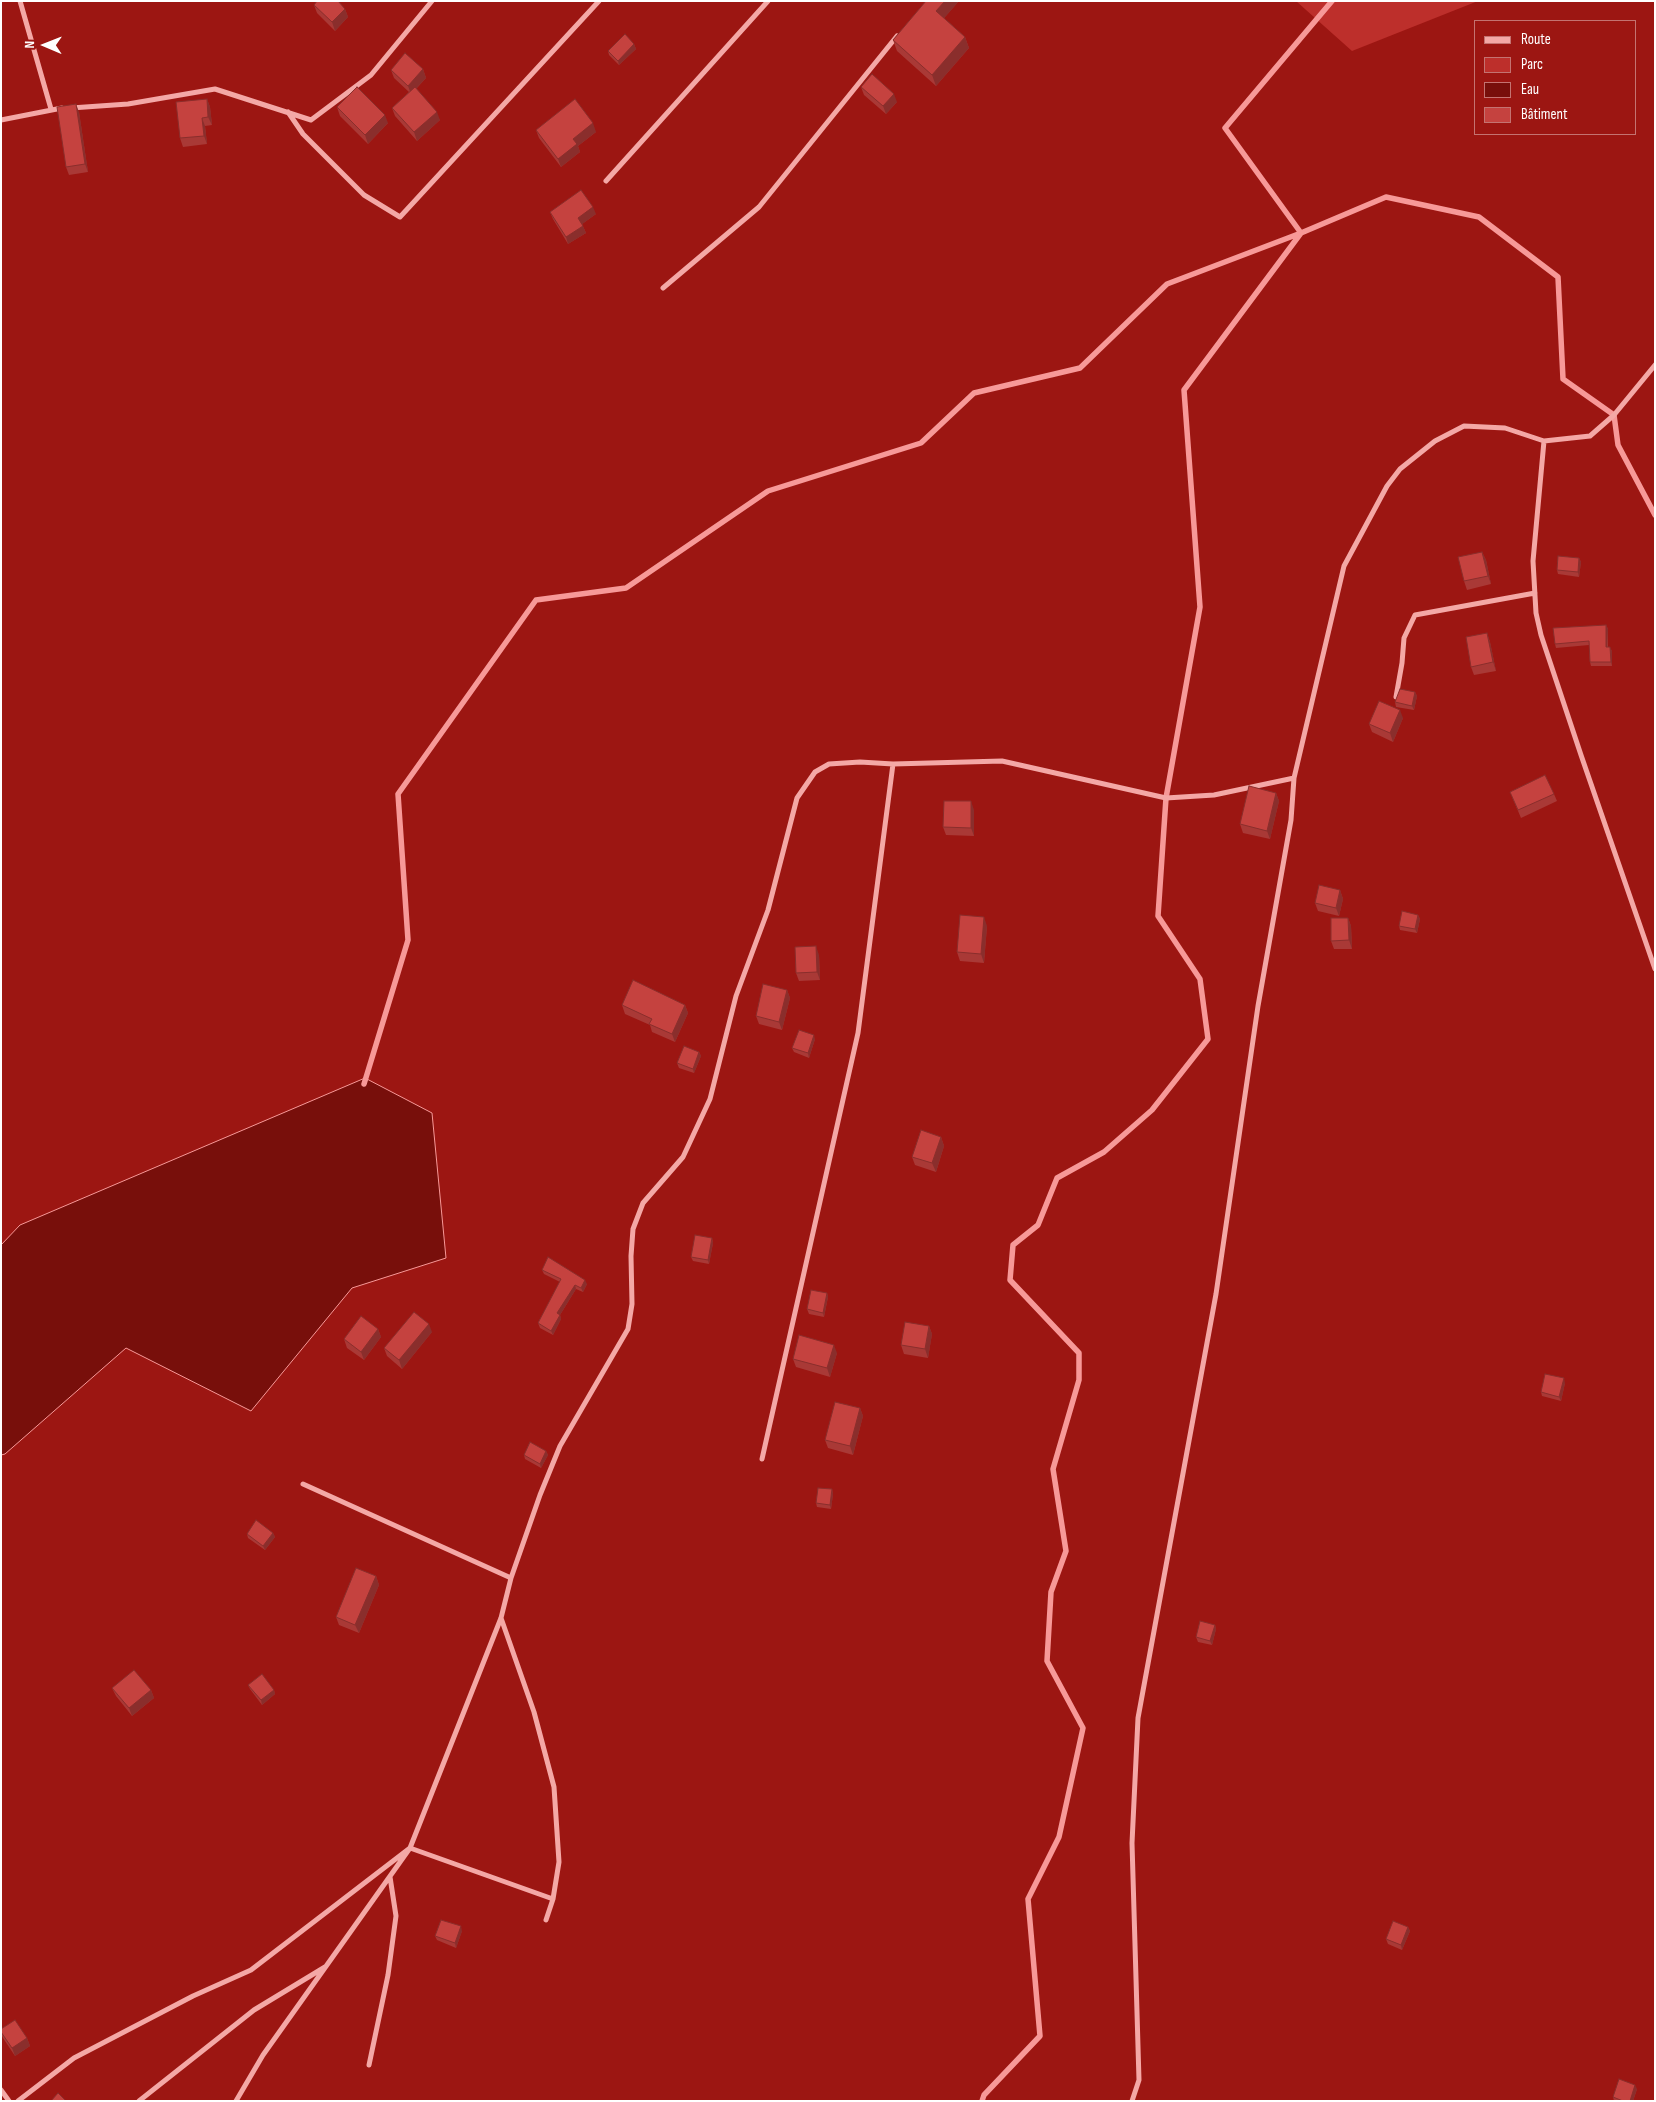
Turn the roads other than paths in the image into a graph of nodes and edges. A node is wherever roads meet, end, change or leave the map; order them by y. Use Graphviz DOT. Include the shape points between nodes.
graph roads {
  1 [pos="20,1"];
  2 [pos="432,1"];
  3 [pos="599,1"];
  4 [pos="768,1"];
  5 [pos="900,32"];
  6 [pos="51,109"];
  7 [pos="288,112"];
  8 [pos="1,120"];
  9 [pos="606,181"];
  10 [pos="663,288"];
  11 [pos="1655,365"];
  12 [pos="1544,441"];
  13 [pos="1535,593"];
  14 [pos="1396,697"];
  15 [pos="893,764"];
  16 [pos="1294,778"];
  17 [pos="1655,969"];
  18 [pos="762,1459"];
  19 [pos="304,1484"];
  20 [pos="511,1578"];
  21 [pos="501,1618"];
  22 [pos="410,1848"];
  23 [pos="390,1877"];
  24 [pos="553,1899"];
  25 [pos="546,1920"];
  26 [pos="327,1966"];
  27 [pos="369,2065"];
  28 [pos="1,2090"];
  29 [pos="9,2101"];
  30 [pos="18,2101"];
  31 [pos="139,2101"];
  32 [pos="236,2101"];
  33 [pos="1132,2101"];
  1 -- 6 [label="street"];
  2 -- 7 [label="street" via="371,75 311,120"];
  3 -- 7 [label="street" via="400,217 364,195 303,134"];
  4 -- 9 [label="street"];
  5 -- 10 [label="street" via="759,207"];
  6 -- 7 [label="street" via="128,104 215,89"];
  6 -- 8 [label="street"];
  11 -- 12 [label="street" via="1614,415 1590,436"];
  12 -- 13 [label="street" via="1533,560"];
  12 -- 16 [label="street" via="1505,428 1464,426 1414,456 1387,486 1344,566"];
  13 -- 14 [label="street" via="1415,616 1404,638"];
  13 -- 17 [label="street" via="1541,635"];
  15 -- 16 [label="street" via="1002,761 1166,798 1214,795"];
  15 -- 18 [label="street" via="858,1033"];
  15 -- 20 [label="street" via="828,764 815,772 797,798 768,910 736,996 710,1099 684,1157 643,1203 633,1229 632,1304 628,1328 560,1446"];
  16 -- 33 [label="street" via="1291,820 1258,1006 1216,1294 1138,1718 1132,1843 1139,2080"];
  19 -- 20 [label="street"];
  20 -- 21 [label="street"];
  21 -- 22 [label="street"];
  21 -- 24 [label="street" via="534,1712 554,1787 559,1862"];
  22 -- 23 [label="street"];
  22 -- 24 [label="street"];
  22 -- 30 [label="street" via="251,1970 193,1996 74,2058"];
  23 -- 26 [label="street"];
  23 -- 27 [label="street" via="396,1916 388,1975"];
  24 -- 25 [label="street"];
  26 -- 31 [label="street" via="254,2010"];
  26 -- 32 [label="street" via="263,2055"];
  28 -- 29 [label="street"];
}
